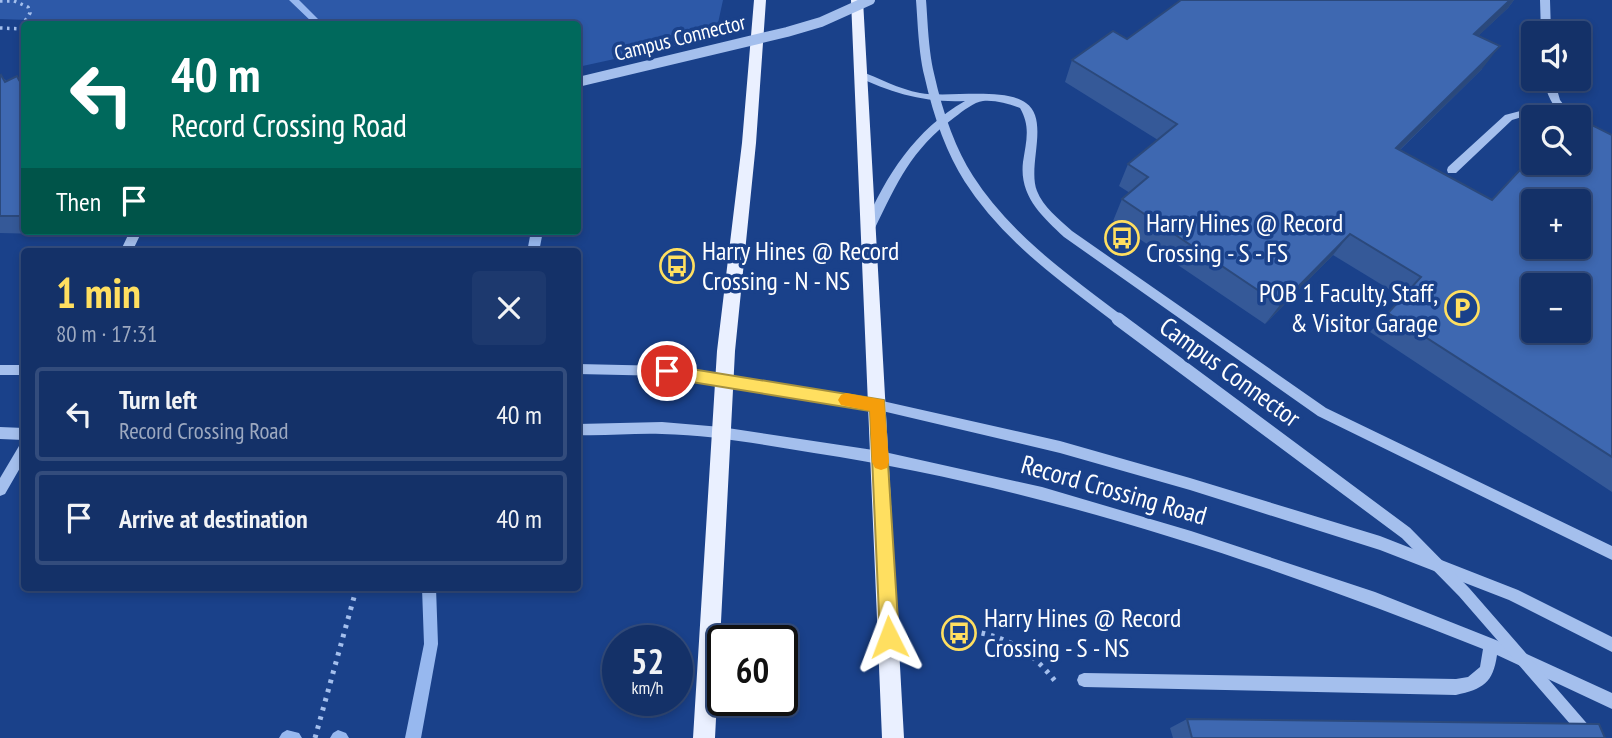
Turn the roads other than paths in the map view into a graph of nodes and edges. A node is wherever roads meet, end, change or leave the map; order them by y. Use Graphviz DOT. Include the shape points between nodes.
graph roads {
  1 [pos="760,0"];
  2 [pos="857,0"];
  3 [pos="868,0"];
  4 [pos="921,0"];
  5 [pos="1545,0"];
  6 [pos="1546,21"];
  7 [pos="856,26"];
  8 [pos="859,74"];
  9 [pos="581,81"];
  10 [pos="979,97"];
  11 [pos="1521,114"];
  12 [pos="1452,170"];
  13 [pos="867,234"];
  14 [pos="581,369"];
  15 [pos="0,370"];
  16 [pos="21,370"];
  17 [pos="724,382"];
  18 [pos="878,405"];
  19 [pos="581,430"];
  20 [pos="0,433"];
  21 [pos="21,433"];
  22 [pos="721,433"];
  23 [pos="21,455"];
  24 [pos="880,457"];
  25 [pos="0,490"];
  26 [pos="1612,553"];
  27 [pos="1491,645"];
  28 [pos="1612,645"];
  29 [pos="1084,680"];
  30 [pos="1612,701"];
  31 [pos="704,738"];
  32 [pos="894,738"];
  33 [pos="1591,738"];
  1 -- 17 [label="main road"];
  2 -- 7 [label="main road"];
  3 -- 7 [label="main road"];
  3 -- 9 [label="street, Campus Connector, bridge" via="788,32"];
  4 -- 33 [label="street, Campus Connector, bridge" via="928,72 944,128 969,179 1009,228 1065,279 1406,533 1464,592"];
  5 -- 6 [label="street"];
  7 -- 8 [label="main road"];
  8 -- 10 [label="street" via="919,96"];
  8 -- 13 [label="main road"];
  10 -- 13 [label="street" via="943,119 910,152 880,201"];
  10 -- 26 [label="street" via="998,97 1024,106 1035,126 1028,162 1030,189 1050,218 1114,268 1322,412"];
  11 -- 12 [label="street" via="1509,117"];
  13 -- 18 [label="main road"];
  14 -- 17 [label="street, Record Crossing Road" via="667,371"];
  15 -- 16 [label="street"];
  17 -- 18 [label="street, Record Crossing Road"];
  17 -- 22 [label="main road"];
  18 -- 24 [label="main road"];
  18 -- 28 [label="street, Record Crossing Road" via="1060,447 1380,543 1513,595"];
  19 -- 22 [label="street, Record Crossing Road" via="662,428"];
  20 -- 21 [label="street"];
  22 -- 24 [label="street, Record Crossing Road"];
  22 -- 31 [label="main road"];
  23 -- 25 [label="street"];
  24 -- 27 [label="street, Record Crossing Road" via="1042,493 1179,534 1375,599"];
  24 -- 32 [label="main road"];
  27 -- 29 [label="street" via="1487,671 1471,684 1456,687"];
  27 -- 30 [label="street, Record Crossing Road"];
}
